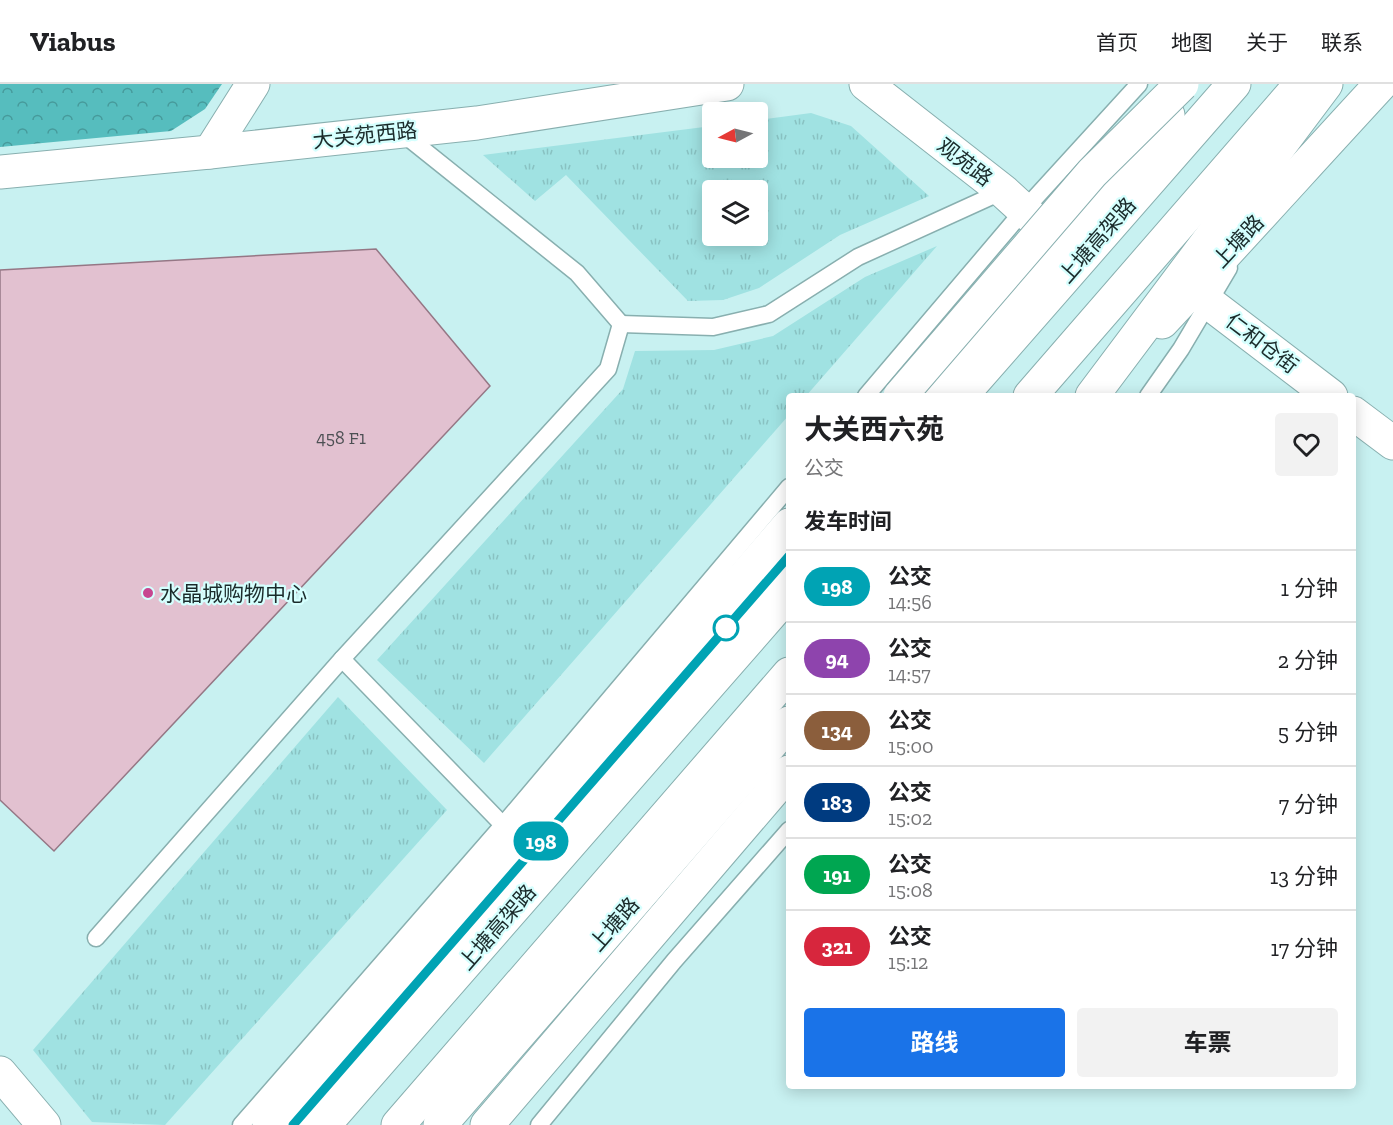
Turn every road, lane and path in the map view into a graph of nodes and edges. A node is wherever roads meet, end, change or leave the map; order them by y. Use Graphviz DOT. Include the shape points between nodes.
graph roads {
  1 [pos="253,84"];
  2 [pos="728,84"];
  3 [pos="866,84"];
  4 [pos="1138,84"];
  5 [pos="1182,84"];
  6 [pos="1194,84"];
  7 [pos="1234,84"];
  8 [pos="1301,84"];
  9 [pos="1326,84"];
  10 [pos="1381,84"];
  11 [pos="399,131"];
  12 [pos="210,152"];
  13 [pos="0,171"];
  14 [pos="1013,201"];
  15 [pos="1061,244"];
  16 [pos="1201,296"];
  17 [pos="621,324"];
  18 [pos="868,393"];
  19 [pos="903,393"];
  20 [pos="931,393"];
  21 [pos="964,393"];
  22 [pos="1033,393"];
  23 [pos="1095,393"];
  24 [pos="1096,393"];
  25 [pos="1150,393"];
  26 [pos="1327,393"];
  27 [pos="1356,415"];
  28 [pos="1393,443"];
  29 [pos="786,491"];
  30 [pos="786,528"];
  31 [pos="786,559"];
  32 [pos="786,596"];
  33 [pos="342,659"];
  34 [pos="786,677"];
  35 [pos="786,726"];
  36 [pos="786,776"];
  37 [pos="503,825"];
  38 [pos="786,833"];
  39 [pos="96,938"];
  40 [pos="0,1073"];
  41 [pos="44,1125"];
  42 [pos="241,1125"];
  43 [pos="269,1125"];
  44 [pos="293,1125"];
  45 [pos="324,1125"];
  46 [pos="398,1125"];
  47 [pos="440,1125"];
  48 [pos="487,1125"];
  49 [pos="539,1125"];
  1 -- 12 [label="main road"];
  2 -- 11 [label="main road, 大关苑西路" via="477,123"];
  3 -- 14 [label="main road, 观苑路"];
  4 -- 14 [label="lane"];
  5 -- 19 [label="main road, bridge" via="1092,173"];
  6 -- 15 [label="main road"];
  7 -- 21 [label="main road, 上塘高架路"];
  8 -- 22 [label="main road"];
  9 -- 23 [label="main road"];
  10 -- 16 [label="main road, 上塘路" via="1256,222"];
  11 -- 12 [label="main road, 大关苑西路"];
  11 -- 17 [label="lane" via="577,273"];
  12 -- 13 [label="main road, 大关苑西路"];
  14 -- 15 [label="main road, 观苑路"];
  14 -- 17 [label="lane" via="858,257 769,314 713,327"];
  14 -- 18 [label="lane"];
  15 -- 20 [label="main road"];
  16 -- 24 [label="main road, 上塘路"];
  16 -- 25 [label="lane" via="1181,349"];
  16 -- 26 [label="main road, 仁和仓街"];
  17 -- 33 [label="lane" via="608,369"];
  27 -- 28 [label="main road"];
  29 -- 37 [label="lane"];
  30 -- 43 [label="main road"];
  31 -- 44 [label="main road"];
  32 -- 45 [label="main road, 上塘高架路"];
  33 -- 37 [label="lane"];
  33 -- 39 [label="lane"];
  34 -- 46 [label="main road"];
  35 -- 47 [label="main road, 上塘路"];
  36 -- 48 [label="main road"];
  37 -- 42 [label="lane"];
  38 -- 49 [label="lane"];
  40 -- 41 [label="main road"];
}
